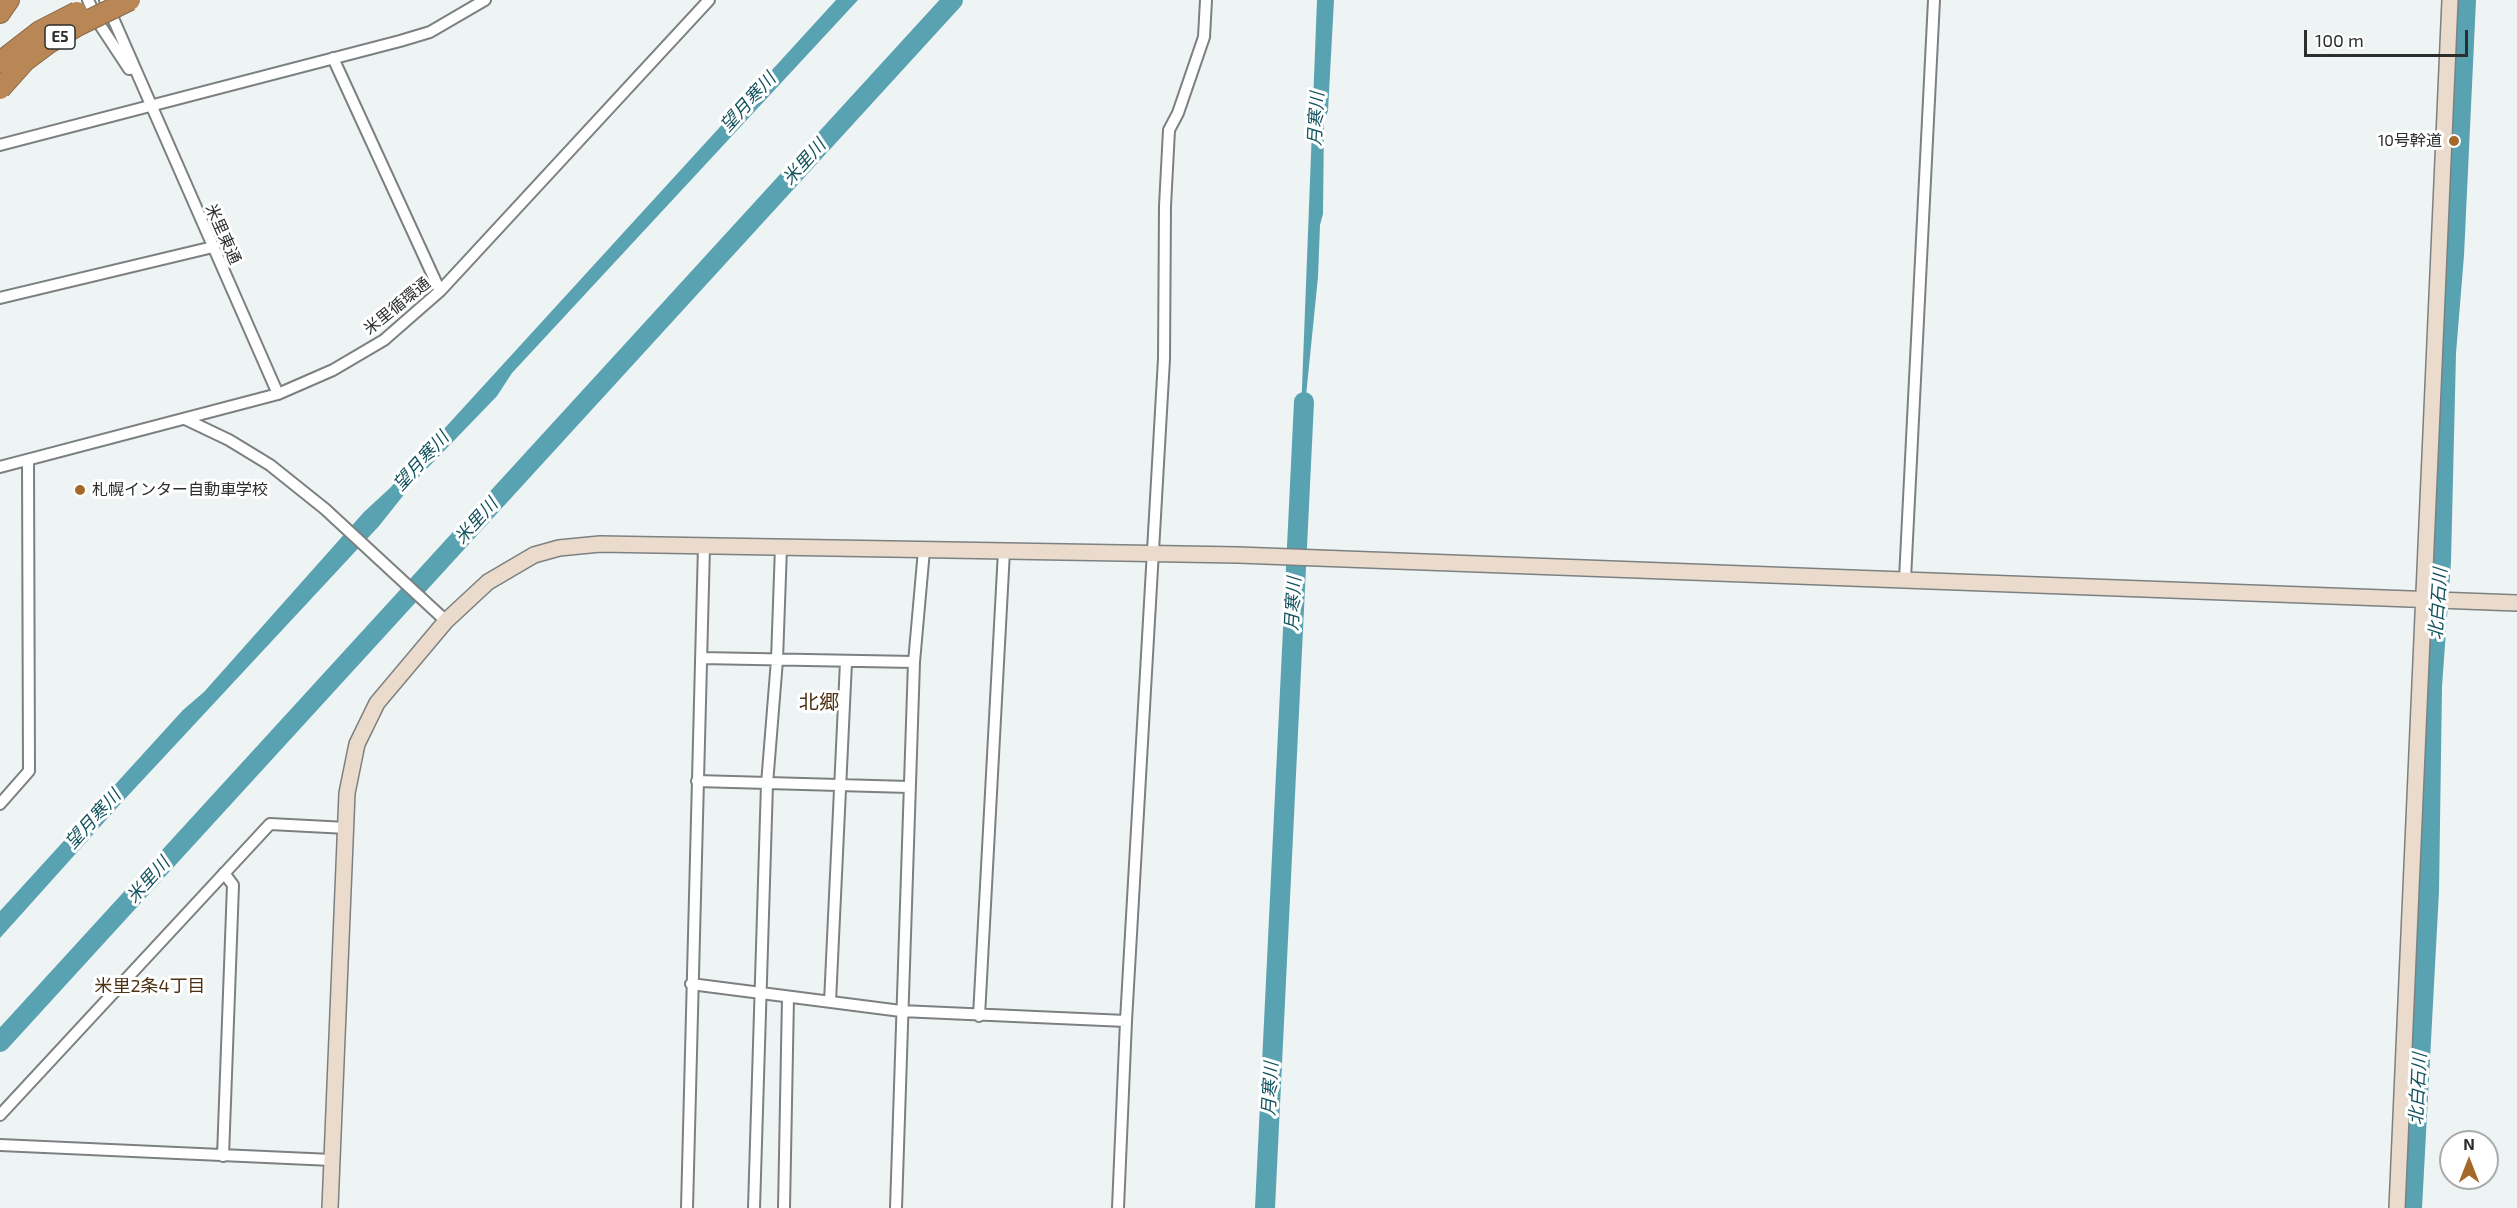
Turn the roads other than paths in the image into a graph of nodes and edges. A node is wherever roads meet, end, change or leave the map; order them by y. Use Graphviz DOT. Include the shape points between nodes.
graph roads {
  1 [pos="9,0"];
  2 [pos="88,0"];
  3 [pos="104,0"];
  4 [pos="130,0"];
  5 [pos="485,0"];
  6 [pos="709,0"];
  7 [pos="1206,0"];
  8 [pos="1934,0"];
  9 [pos="2450,0"];
  10 [pos="0,13"];
  11 [pos="333,58"];
  12 [pos="0,62"];
  13 [pos="140,86"];
  14 [pos="0,89"];
  15 [pos="149,105"];
  16 [pos="2,141"];
  17 [pos="213,247"];
  18 [pos="440,291"];
  19 [pos="0,298"];
  20 [pos="278,394"];
  21 [pos="185,419"];
  22 [pos="28,460"];
  23 [pos="0,467"];
  24 [pos="704,546"];
  25 [pos="781,547"];
  26 [pos="924,550"];
  27 [pos="1004,551"];
  28 [pos="1153,553"];
  29 [pos="1905,579"];
  30 [pos="2428,599"];
  31 [pos="2517,603"];
  32 [pos="446,621"];
  33 [pos="701,658"];
  34 [pos="777,660"];
  35 [pos="846,662"];
  36 [pos="914,662"];
  37 [pos="697,782"];
  38 [pos="767,784"];
  39 [pos="840,786"];
  40 [pos="909,787"];
  41 [pos="0,804"];
  42 [pos="346,828"];
  43 [pos="224,873"];
  44 [pos="691,984"];
  45 [pos="759,993"];
  46 [pos="788,997"];
  47 [pos="830,1002"];
  48 [pos="900,1011"];
  49 [pos="979,1016"];
  50 [pos="1126,1021"];
  51 [pos="0,1115"];
  52 [pos="0,1145"];
  53 [pos="223,1156"];
  54 [pos="332,1160"];
  55 [pos="330,1208"];
  56 [pos="687,1208"];
  57 [pos="754,1208"];
  58 [pos="784,1208"];
  59 [pos="896,1208"];
  60 [pos="1118,1208"];
  61 [pos="2397,1208"];
  1 -- 10 [label="highway"];
  2 -- 13 [label="street, 米里東通"];
  3 -- 12 [label="highway, bridge" via="40,32"];
  3 -- 13 [label="street, 米里東通"];
  4 -- 14 [label="highway, E5, bridge" via="49,43 25,61"];
  5 -- 11 [label="street" via="430,32"];
  6 -- 18 [label="street, 米里循環通"];
  7 -- 28 [label="street" via="1204,37 1169,130 1164,359"];
  8 -- 29 [label="street"];
  9 -- 30 [label="street"];
  11 -- 15 [label="street"];
  11 -- 18 [label="street"];
  13 -- 15 [label="street, 米里東通"];
  15 -- 16 [label="street"];
  15 -- 17 [label="street, 米里東通"];
  17 -- 19 [label="street"];
  17 -- 20 [label="street, 米里東通"];
  18 -- 20 [label="street, 米里循環通" via="384,340 333,370"];
  20 -- 21 [label="street, 米里循環通"];
  21 -- 22 [label="street, 米里循環通"];
  21 -- 32 [label="street" via="270,465 325,509"];
  22 -- 23 [label="street, 米里循環通"];
  22 -- 41 [label="street" via="29,771"];
  24 -- 25 [label="street"];
  24 -- 32 [label="street" via="600,544 534,555 488,582"];
  24 -- 33 [label="street"];
  25 -- 26 [label="street"];
  25 -- 34 [label="street"];
  26 -- 27 [label="street"];
  26 -- 36 [label="street"];
  27 -- 28 [label="street"];
  27 -- 49 [label="street"];
  28 -- 29 [label="street"];
  28 -- 50 [label="street"];
  29 -- 30 [label="street"];
  30 -- 31 [label="street"];
  30 -- 61 [label="street"];
  32 -- 42 [label="street" via="377,703 357,744 347,793"];
  33 -- 34 [label="street"];
  33 -- 37 [label="street"];
  34 -- 35 [label="street"];
  34 -- 38 [label="street"];
  35 -- 36 [label="street"];
  35 -- 39 [label="street"];
  36 -- 40 [label="street"];
  37 -- 38 [label="street"];
  37 -- 44 [label="street"];
  38 -- 39 [label="street"];
  38 -- 45 [label="street"];
  39 -- 40 [label="street"];
  39 -- 47 [label="street"];
  40 -- 48 [label="street"];
  42 -- 43 [label="street" via="270,824"];
  42 -- 54 [label="street"];
  43 -- 51 [label="street"];
  43 -- 53 [label="street" via="233,885"];
  44 -- 45 [label="street"];
  44 -- 56 [label="street"];
  45 -- 46 [label="street"];
  45 -- 57 [label="street"];
  46 -- 47 [label="street"];
  46 -- 58 [label="street"];
  47 -- 48 [label="street"];
  48 -- 49 [label="street"];
  48 -- 59 [label="street"];
  49 -- 50 [label="street"];
  50 -- 60 [label="street"];
  52 -- 53 [label="street"];
  53 -- 54 [label="street"];
  54 -- 55 [label="street"];
}
